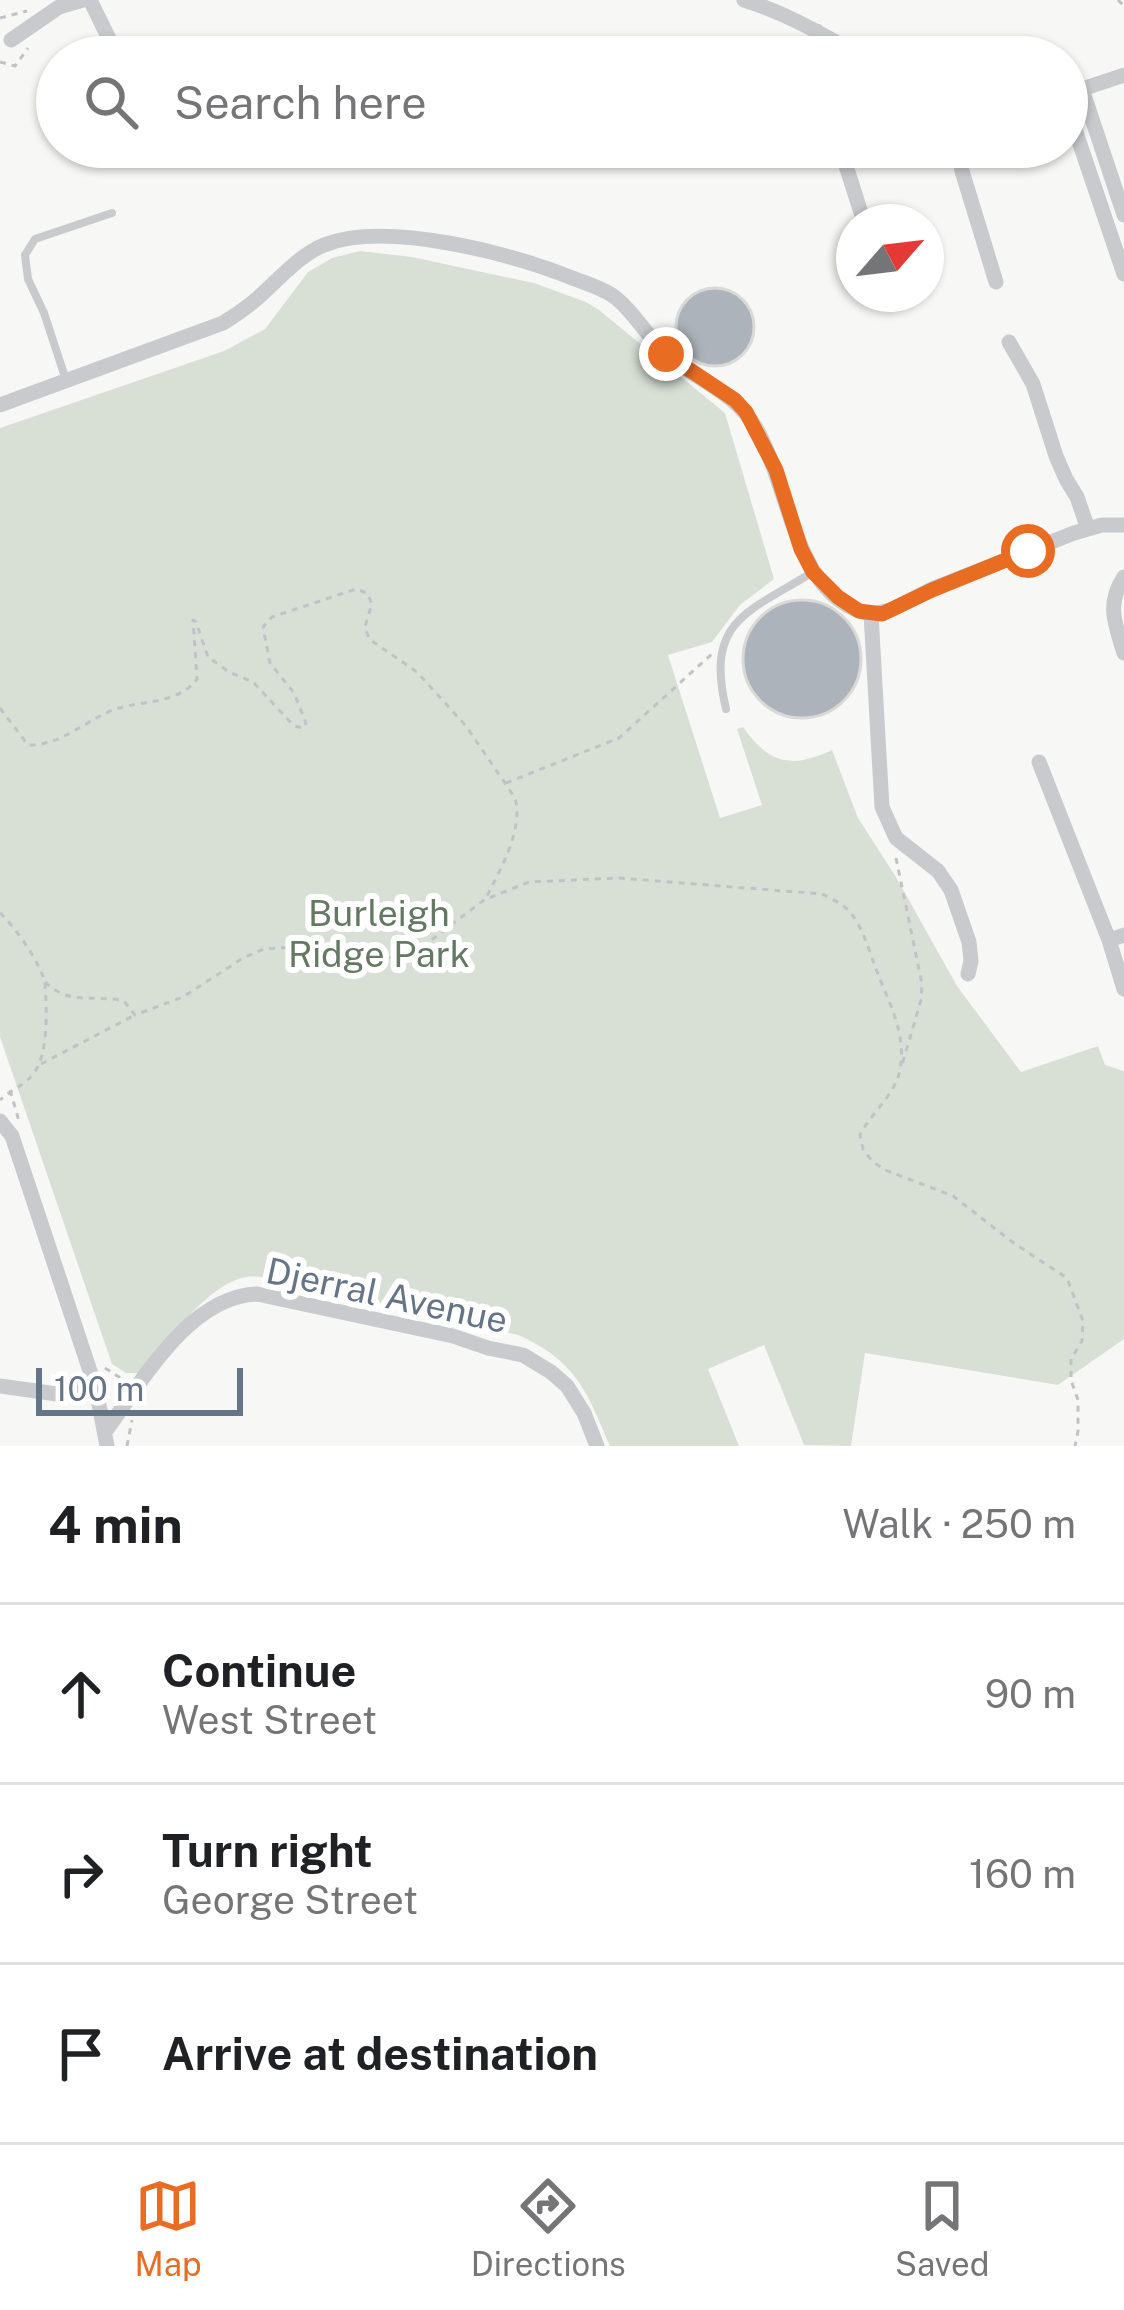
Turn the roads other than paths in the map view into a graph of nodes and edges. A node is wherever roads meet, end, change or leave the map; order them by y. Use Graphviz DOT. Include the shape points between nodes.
graph roads {
  1 [pos="86,0"];
  2 [pos="744,0"];
  3 [pos="58,3"];
  4 [pos="817,31"];
  5 [pos="106,36"];
  6 [pos="816,36"];
  7 [pos="826,36"];
  8 [pos="11,40"];
  9 [pos="1124,75"];
  10 [pos="1088,87"];
  11 [pos="1088,126"];
  12 [pos="847,168"];
  13 [pos="961,168"];
  14 [pos="1088,168"];
  15 [pos="858,204"];
  16 [pos="112,213"];
  17 [pos="1124,215"];
  18 [pos="1124,274"];
  19 [pos="996,282"];
  20 [pos="1009,342"];
  21 [pos="66,382"];
  22 [pos="0,405"];
  23 [pos="1124,525"];
  24 [pos="1088,529"];
  25 [pos="813,572"];
  26 [pos="1124,578"];
  27 [pos="872,614"];
  28 [pos="1124,653"];
  29 [pos="726,710"];
  30 [pos="1039,762"];
  31 [pos="1117,937"];
  32 [pos="968,974"];
  33 [pos="1124,989"];
  34 [pos="0,1120"];
  35 [pos="0,1386"];
  36 [pos="96,1389"];
  37 [pos="106,1439"];
  38 [pos="597,1446"];
  1 -- 3 [label="street"];
  1 -- 5 [label="street"];
  2 -- 4 [label="street"];
  3 -- 8 [label="street"];
  4 -- 6 [label="street"];
  4 -- 7 [label="street"];
  9 -- 10 [label="street"];
  11 -- 17 [label="street"];
  12 -- 15 [label="street"];
  13 -- 19 [label="street"];
  14 -- 18 [label="street"];
  16 -- 21 [label="lane" via="35,239 25,255"];
  20 -- 24 [label="street"];
  21 -- 22 [label="street"];
  21 -- 25 [label="street" via="223,323 323,245 397,236 494,252 616,298 666,354 735,400 776,470"];
  23 -- 24 [label="street"];
  24 -- 27 [label="street"];
  25 -- 27 [label="street" via="845,603"];
  25 -- 29 [label="lane" via="733,626 719,665"];
  26 -- 28 [label="street" via="1111,611"];
  27 -- 32 [label="street" via="882,807 896,838 951,890 969,942"];
  30 -- 31 [label="street"];
  31 -- 33 [label="street"];
  34 -- 36 [label="street"];
  35 -- 36 [label="street" via="57,1394"];
  36 -- 37 [label="street"];
  37 -- 38 [label="street, Djerral Avenue" via="195,1319 215,1304 257,1294 523,1355 567,1386"];
}
